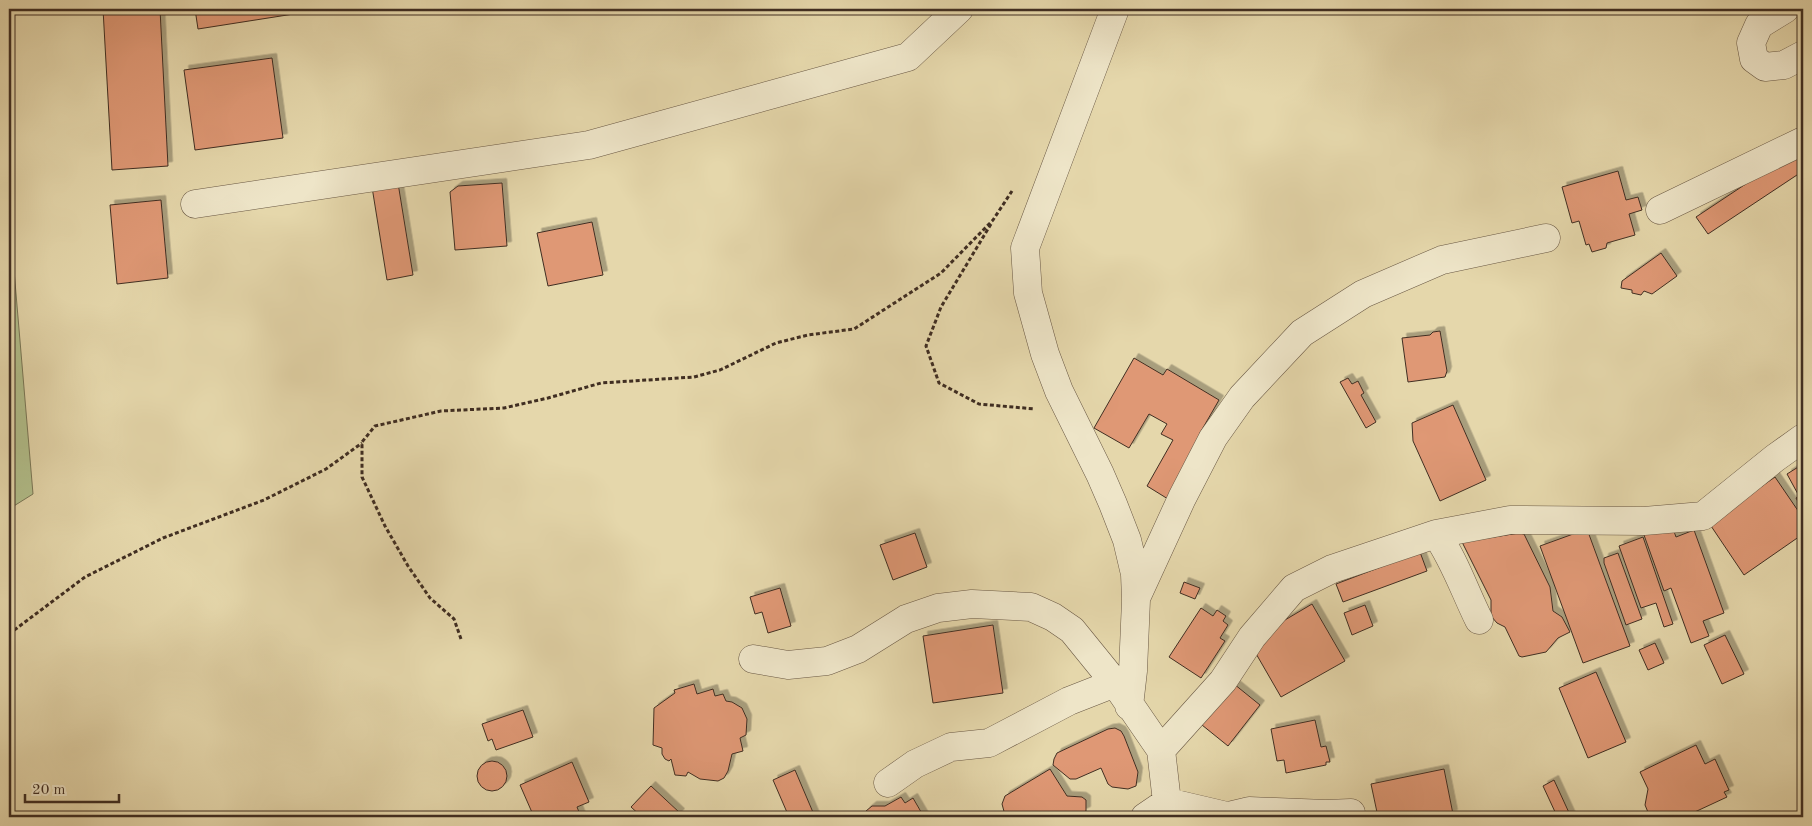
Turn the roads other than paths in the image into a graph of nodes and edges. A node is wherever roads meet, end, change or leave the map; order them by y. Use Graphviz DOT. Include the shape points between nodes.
graph roads {
  1 [pos="959,9"];
  2 [pos="1116,9"];
  3 [pos="1786,9"];
  4 [pos="1803,55"];
  5 [pos="1803,141"];
  6 [pos="194,204"];
  7 [pos="1660,210"];
  8 [pos="1546,238"];
  9 [pos="1803,438"];
  10 [pos="1436,534"];
  11 [pos="1136,600"];
  12 [pos="1479,620"];
  13 [pos="754,659"];
  14 [pos="1115,683"];
  15 [pos="1130,706"];
  16 [pos="1161,750"];
  17 [pos="888,783"];
  18 [pos="1167,802"];
  19 [pos="1351,812"];
  20 [pos="1230,816"];
  21 [pos="1145,817"];
  1 -- 6 [label="street" via="908,57 589,145"];
  2 -- 11 [label="street" via="1025,248 1028,293 1045,354 1127,540 1135,574"];
  3 -- 4 [label="street" via="1759,26 1750,44 1754,59 1765,67 1784,65"];
  5 -- 7 [label="street"];
  8 -- 11 [label="street" via="1442,260 1363,294 1302,334 1242,397 1213,438"];
  9 -- 10 [label="street" via="1703,516 1644,521 1510,520"];
  10 -- 12 [label="street" via="1447,549"];
  10 -- 16 [label="street" via="1332,570 1294,588 1252,637 1224,680"];
  11 -- 15 [label="street"];
  13 -- 14 [label="street" via="788,666 827,661 858,649 906,619 938,608 972,604 1031,606 1072,630"];
  14 -- 15 [label="street"];
  14 -- 17 [label="street" via="1068,702 989,742 951,747 915,764"];
  15 -- 16 [label="street"];
  16 -- 18 [label="street"];
  18 -- 20 [label="street"];
  18 -- 21 [label="street"];
  19 -- 20 [label="street" via="1249,810"];
}
